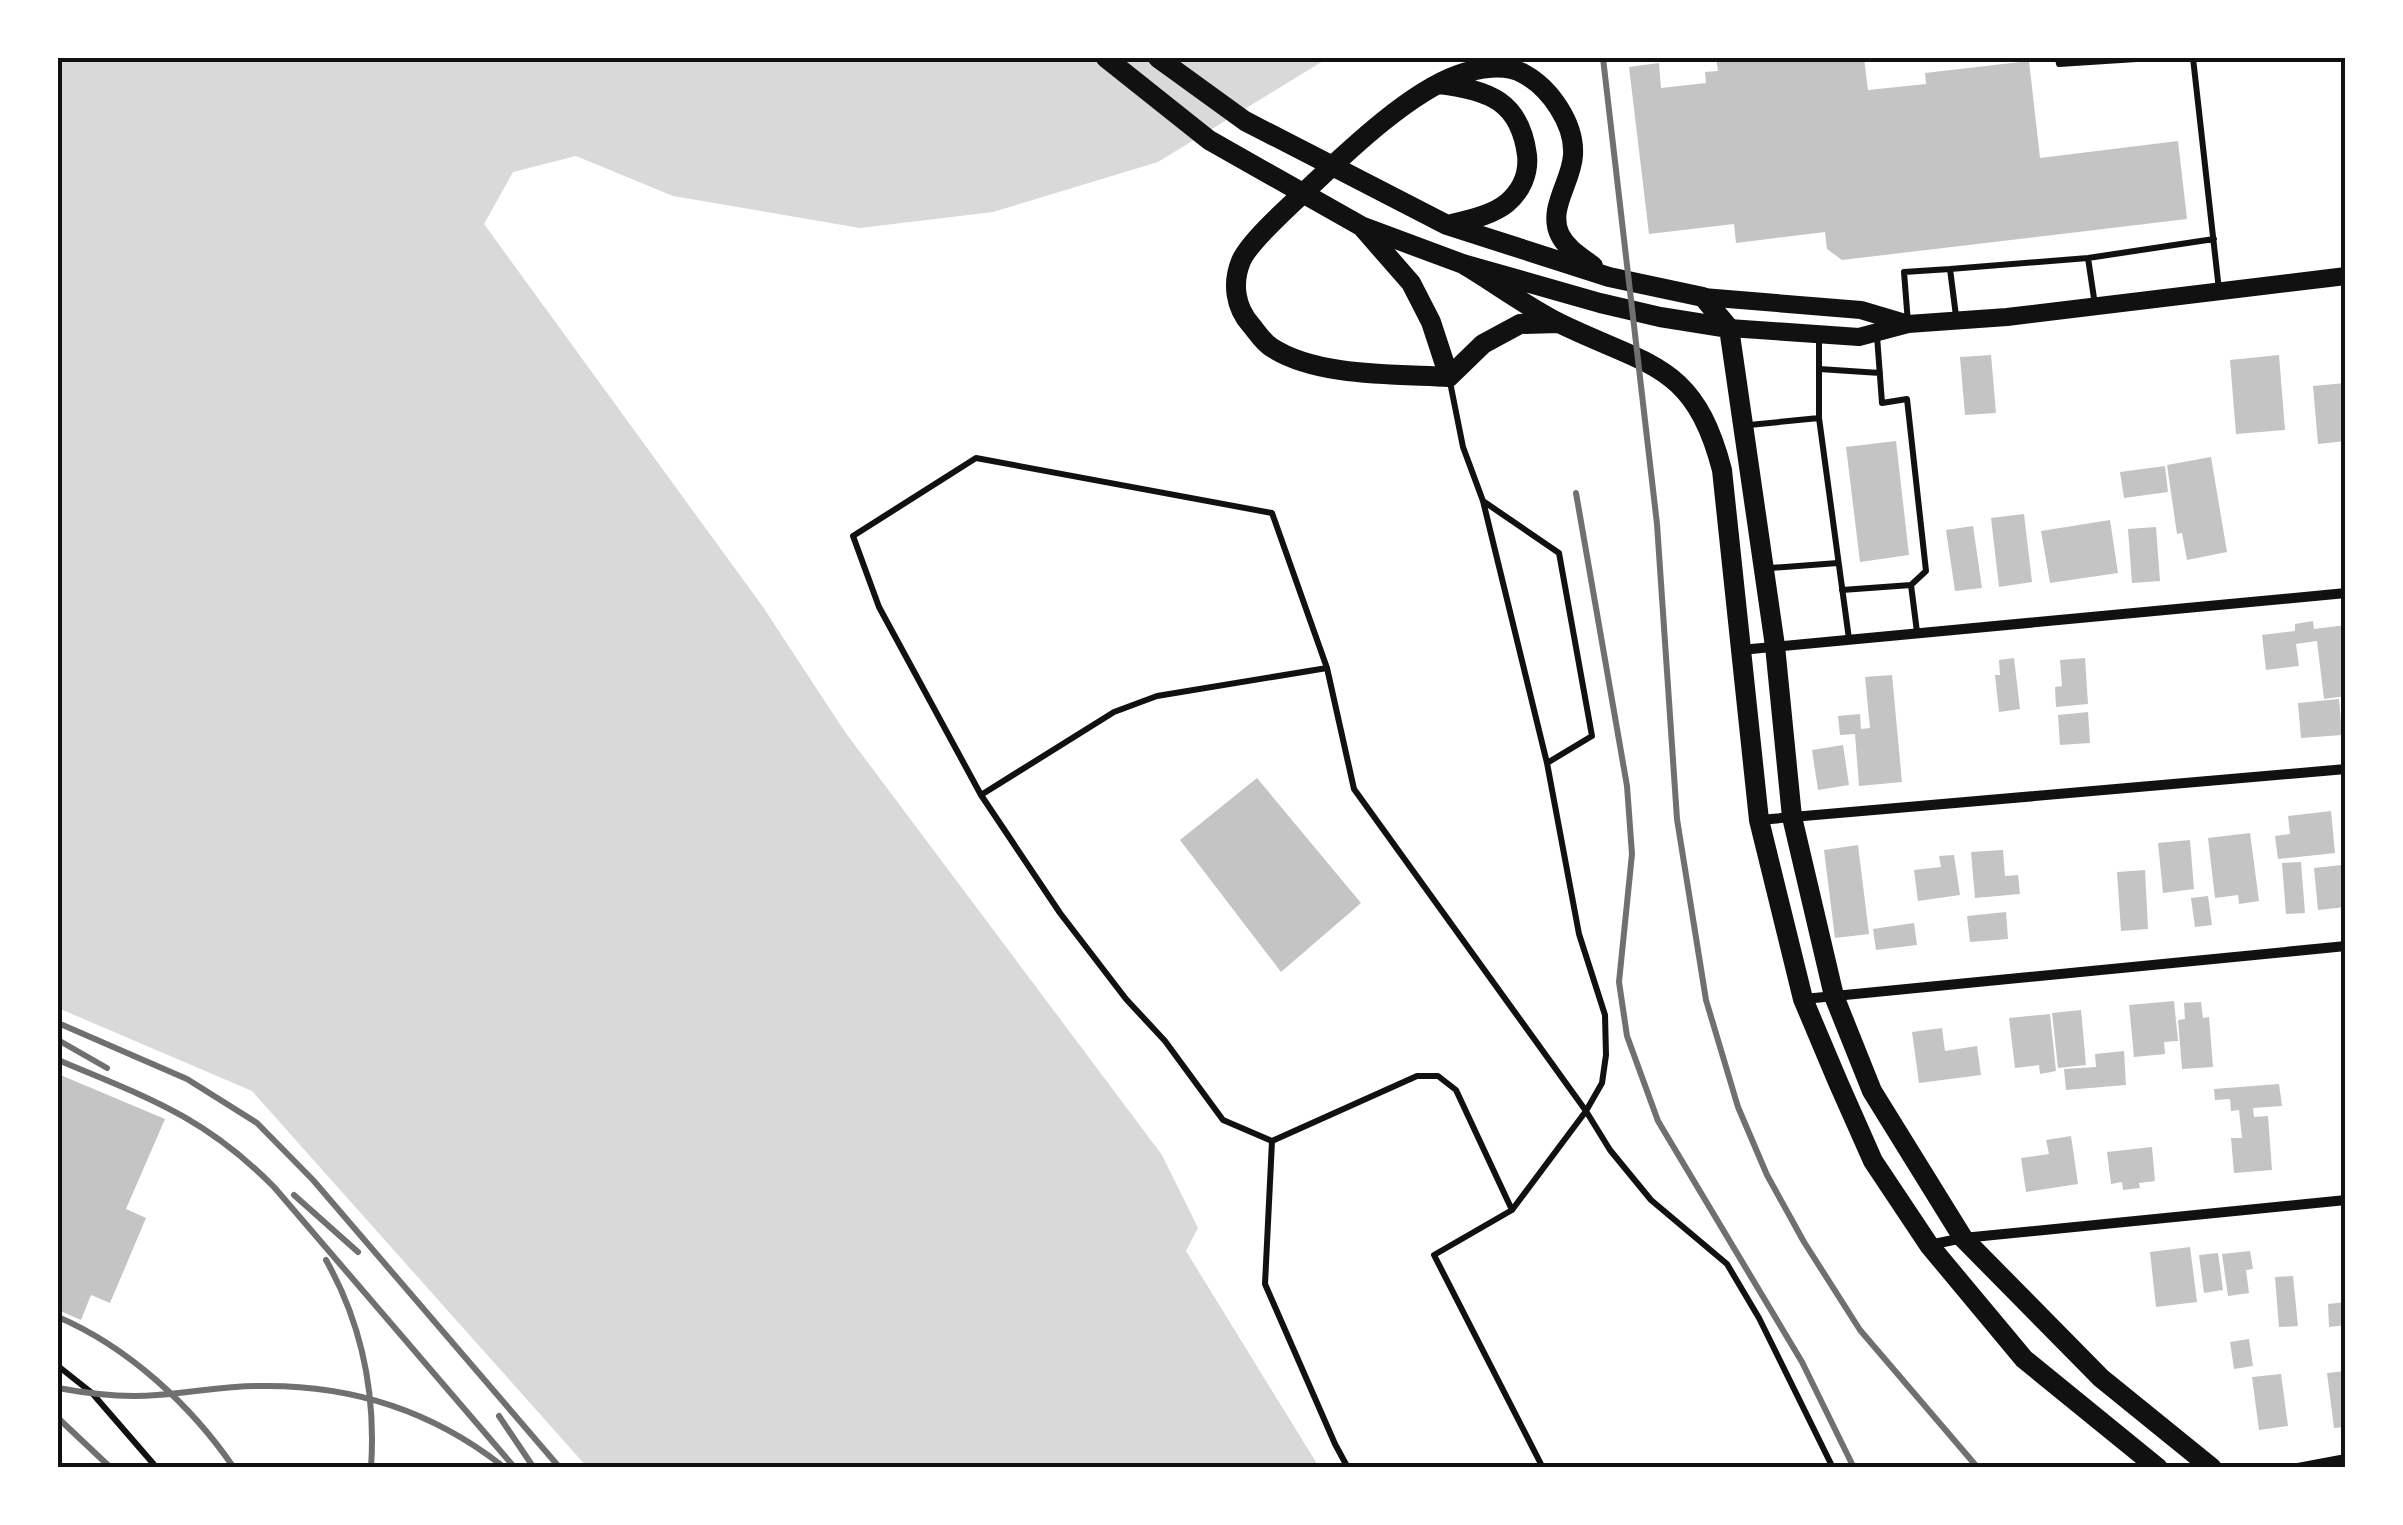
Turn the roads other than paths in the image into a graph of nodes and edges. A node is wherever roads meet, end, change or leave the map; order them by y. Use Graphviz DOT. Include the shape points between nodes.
graph roads {
  1 [pos="1106,58"];
  2 [pos="1158,58"];
  3 [pos="2058,58"];
  4 [pos="2152,58"];
  5 [pos="2193,58"];
  6 [pos="1437,84"];
  7 [pos="1361,226"];
  8 [pos="1447,226"];
  9 [pos="2214,239"];
  10 [pos="2088,258"];
  11 [pos="1463,264"];
  12 [pos="1950,269"];
  13 [pos="2346,276"];
  14 [pos="1609,277"];
  15 [pos="2219,291"];
  16 [pos="1703,296"];
  17 [pos="2095,307"];
  18 [pos="1956,321"];
  19 [pos="1559,322"];
  20 [pos="1908,324"];
  21 [pos="1728,328"];
  22 [pos="1876,332"];
  23 [pos="1819,335"];
  24 [pos="1819,369"];
  25 [pos="1880,373"];
  26 [pos="1449,378"];
  27 [pos="1819,418"];
  28 [pos="1743,426"];
  29 [pos="1482,502"];
  30 [pos="1838,563"];
  31 [pos="1763,568"];
  32 [pos="1911,585"];
  33 [pos="1842,590"];
  34 [pos="2346,593"];
  35 [pos="1918,634"];
  36 [pos="1849,640"];
  37 [pos="1774,646"];
  38 [pos="1741,650"];
  39 [pos="1327,668"];
  40 [pos="1547,763"];
  41 [pos="2346,769"];
  42 [pos="981,795"];
  43 [pos="1792,816"];
  44 [pos="1759,820"];
  45 [pos="2346,946"];
  46 [pos="1834,996"];
  47 [pos="1803,1000"];
  48 [pos="1586,1111"];
  49 [pos="1272,1141"];
  50 [pos="2346,1200"];
  51 [pos="1512,1210"];
  52 [pos="1963,1238"];
  53 [pos="1929,1245"];
  54 [pos="58,1366"];
  55 [pos="2346,1459"];
  56 [pos="157,1468"];
  57 [pos="1348,1468"];
  58 [pos="1544,1468"];
  59 [pos="1833,1468"];
  60 [pos="2158,1468"];
  61 [pos="2212,1468"];
  62 [pos="2298,1468"];
  1 -- 7 [label="main road" via="1209,140"];
  2 -- 8 [label="main road" via="1245,121"];
  3 -- 4 [label="lane" via="2059,64"];
  5 -- 9 [label="lane"];
  6 -- 8 [label="main road" via="1471,88 1504,104 1523,127 1528,162 1522,188 1504,206"];
  6 -- 14 [label="main road" via="1494,67 1522,72 1546,90 1563,114 1574,153 1556,214 1558,232"];
  6 -- 26 [label="main road" via="1353,146 1280,215 1241,260 1235,293 1242,316 1270,346 1318,366"];
  7 -- 11 [label="main road"];
  7 -- 26 [label="main road" via="1411,283"];
  8 -- 14 [label="main road"];
  9 -- 10 [label="lane"];
  9 -- 15 [label="lane"];
  10 -- 12 [label="lane"];
  10 -- 17 [label="lane"];
  11 -- 19 [label="main road"];
  11 -- 21 [label="main road" via="1630,310"];
  12 -- 18 [label="lane"];
  12 -- 20 [label="lane" via="1904,272"];
  13 -- 15 [label="main road"];
  14 -- 16 [label="main road"];
  15 -- 17 [label="main road"];
  16 -- 20 [label="main road" via="1860,310"];
  16 -- 21 [label="main road"];
  17 -- 18 [label="main road"];
  18 -- 20 [label="main road"];
  19 -- 26 [label="main road" via="1520,324 1483,344"];
  19 -- 38 [label="main road" via="1666,373 1694,398 1722,470"];
  20 -- 22 [label="main road"];
  21 -- 23 [label="main road"];
  21 -- 28 [label="main road"];
  22 -- 23 [label="main road"];
  22 -- 25 [label="lane"];
  23 -- 24 [label="lane"];
  24 -- 25 [label="lane"];
  24 -- 27 [label="lane"];
  25 -- 32 [label="lane" via="1882,403 1906,399 1926,571"];
  26 -- 29 [label="lane"];
  27 -- 28 [label="lane"];
  27 -- 30 [label="lane"];
  28 -- 31 [label="main road"];
  29 -- 40 [label="lane"];
  29 -- 40 [label="lane" via="1560,553 1592,736"];
  30 -- 31 [label="lane"];
  30 -- 33 [label="lane"];
  31 -- 37 [label="main road"];
  32 -- 33 [label="lane"];
  32 -- 35 [label="lane"];
  33 -- 36 [label="lane"];
  34 -- 35 [label="street"];
  35 -- 36 [label="street"];
  36 -- 37 [label="street"];
  37 -- 38 [label="street"];
  37 -- 43 [label="main road"];
  38 -- 44 [label="main road"];
  39 -- 42 [label="lane" via="1157,696 1114,712"];
  39 -- 42 [label="lane" via="1272,513 976,458 853,536 878,607"];
  39 -- 48 [label="lane" via="1354,789"];
  40 -- 48 [label="lane" via="1579,934 1605,1015 1602,1083"];
  41 -- 43 [label="street"];
  42 -- 49 [label="lane" via="1060,913 1223,1120"];
  43 -- 44 [label="street"];
  43 -- 46 [label="main road"];
  44 -- 47 [label="main road"];
  45 -- 46 [label="street"];
  46 -- 47 [label="street"];
  46 -- 52 [label="main road" via="1872,1091"];
  47 -- 53 [label="main road" via="1873,1161"];
  48 -- 51 [label="lane"];
  48 -- 59 [label="lane" via="1651,1200 1727,1264"];
  49 -- 51 [label="lane" via="1417,1076 1438,1076 1456,1090"];
  49 -- 57 [label="lane" via="1266,1284"];
  50 -- 52 [label="street"];
  51 -- 58 [label="lane" via="1434,1255"];
  52 -- 53 [label="street"];
  52 -- 61 [label="main road" via="2101,1378"];
  53 -- 60 [label="main road" via="2024,1359"];
  54 -- 56 [label="lane"];
  55 -- 62 [label="street"];
}
